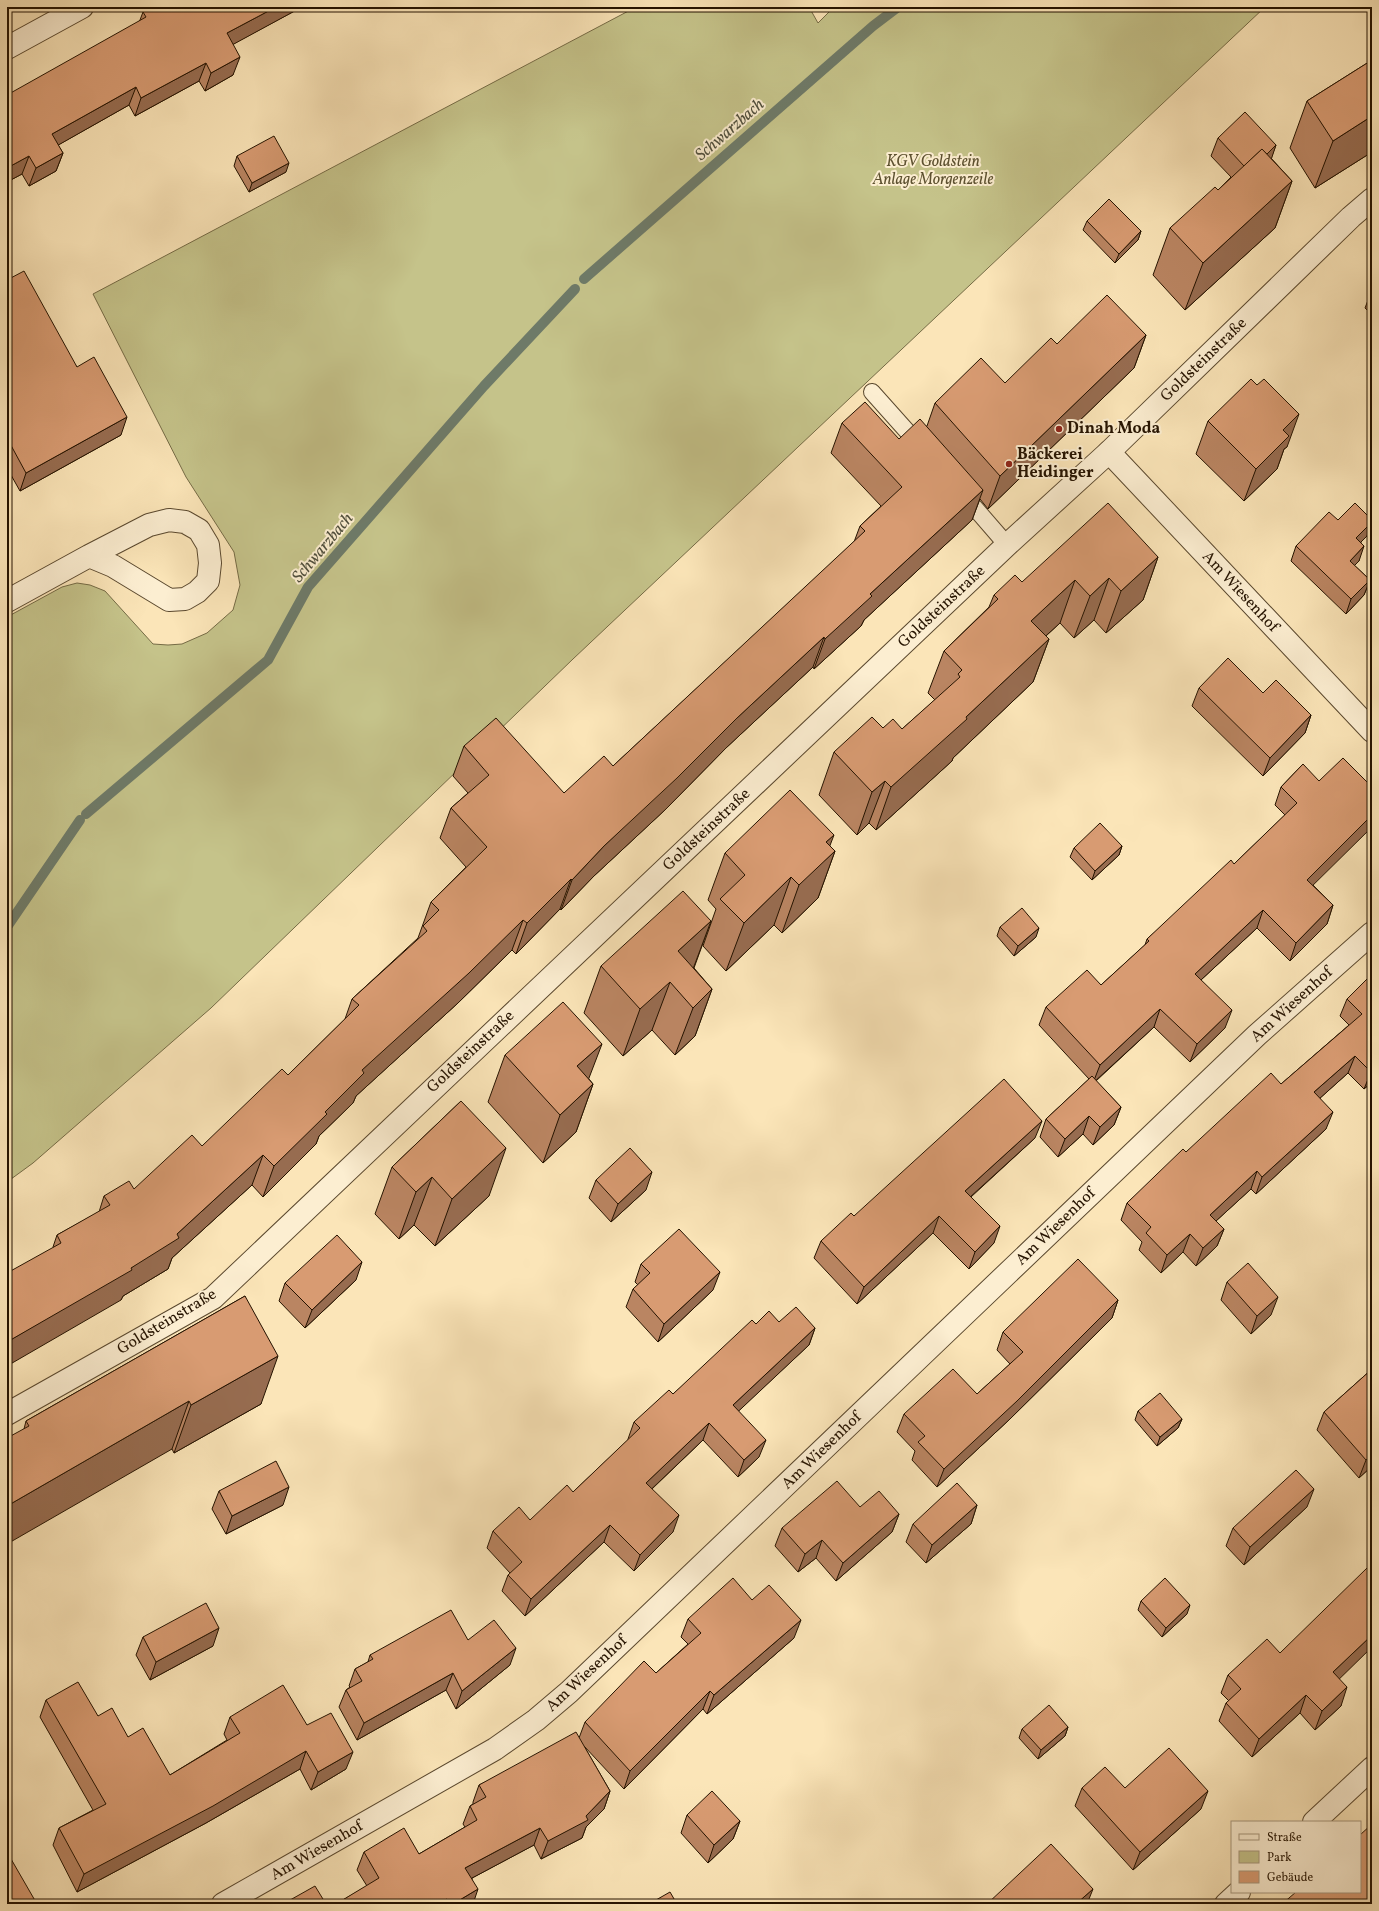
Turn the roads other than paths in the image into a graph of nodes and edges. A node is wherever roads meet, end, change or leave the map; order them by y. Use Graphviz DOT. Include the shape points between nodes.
graph roads {
  1 [pos="82,7"];
  2 [pos="7,48"];
  3 [pos="1372,199"];
  4 [pos="872,392"];
  5 [pos="1109,452"];
  6 [pos="930,456"];
  7 [pos="950,480"];
  8 [pos="1007,545"];
  9 [pos="88,556"];
  10 [pos="7,601"];
  11 [pos="1372,731"];
  12 [pos="1372,933"];
  13 [pos="7,1414"];
  14 [pos="1372,1768"];
  15 [pos="1315,1821"];
  16 [pos="1238,1893"];
  17 [pos="223,1904"];
  18 [pos="1226,1904"];
  1 -- 2 [label="street"];
  3 -- 5 [label="street, Goldsteinstraße"];
  4 -- 6 [label="lane"];
  5 -- 8 [label="street, Goldsteinstraße"];
  5 -- 11 [label="street, Am Wiesenhof"];
  7 -- 8 [label="lane"];
  8 -- 13 [label="street, Goldsteinstraße" via="213,1298"];
  9 -- 9 [label="street" via="113,566 169,600 185,599 208,581 208,545 199,530 185,522 169,520 148,524"];
  9 -- 10 [label="street"];
  12 -- 17 [label="street, Am Wiesenhof" via="1257,1035 569,1692 536,1720 495,1749"];
  14 -- 15 [label="street"];
  16 -- 18 [label="street"];
}
